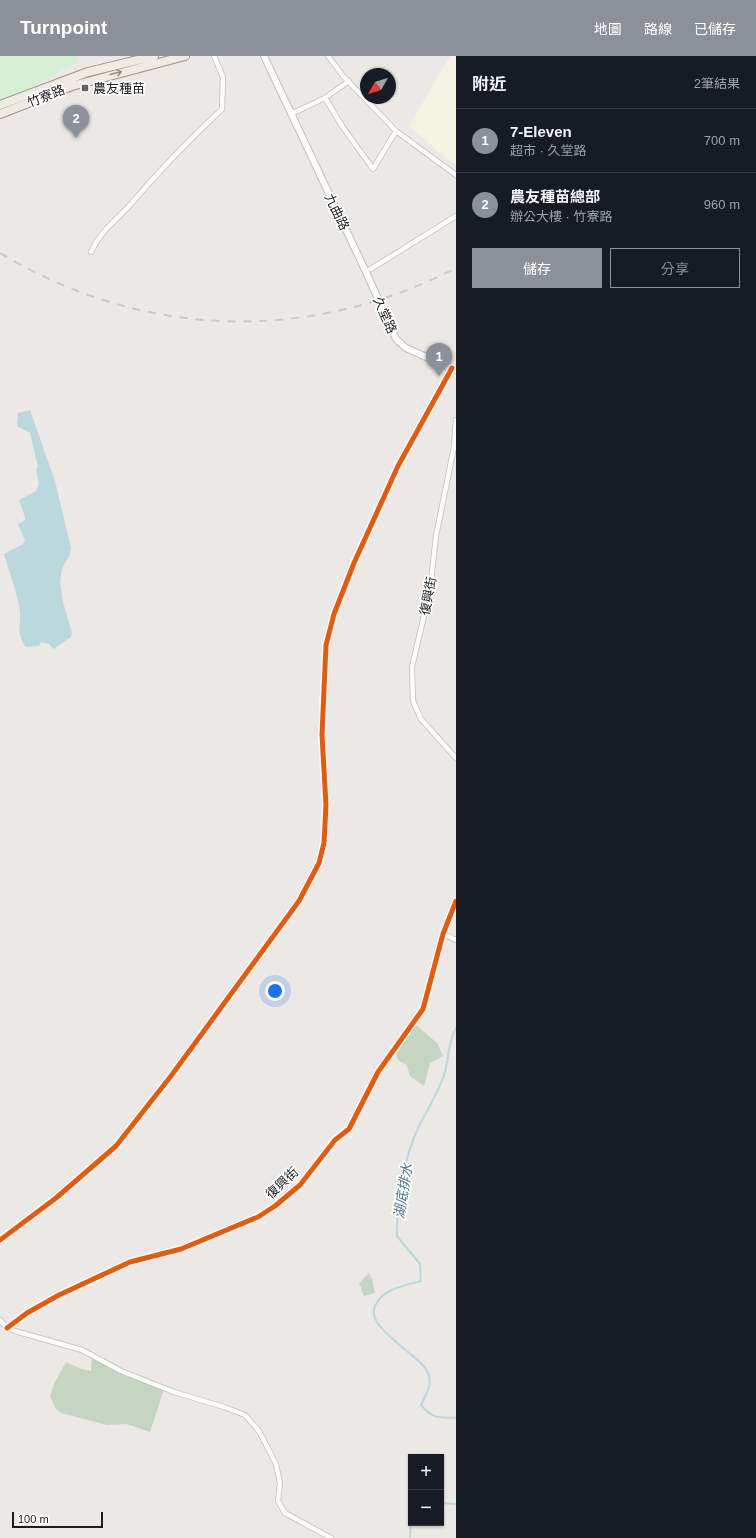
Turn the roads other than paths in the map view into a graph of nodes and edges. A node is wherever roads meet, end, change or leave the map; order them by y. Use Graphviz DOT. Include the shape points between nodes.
graph roads {
  1 [pos="154,56"];
  2 [pos="185,56"];
  3 [pos="214,56"];
  4 [pos="264,56"];
  5 [pos="328,56"];
  6 [pos="167,59"];
  7 [pos="349,81"];
  8 [pos="325,98"];
  9 [pos="0,105"];
  10 [pos="0,114"];
  11 [pos="291,114"];
  12 [pos="396,131"];
  13 [pos="456,175"];
  14 [pos="454,218"];
  15 [pos="91,252"];
  16 [pos="366,272"];
  17 [pos="454,369"];
  18 [pos="456,420"];
  19 [pos="456,758"];
  20 [pos="456,901"];
  21 [pos="443,934"];
  22 [pos="456,940"];
  23 [pos="0,1240"];
  24 [pos="0,1320"];
  25 [pos="7,1328"];
  26 [pos="331,1538"];
  1 -- 9 [label="main road, 竹寮路" via="88,72"];
  2 -- 6 [label="main road, 竹寮路"];
  3 -- 15 [label="street" via="223,77 222,109 181,148 129,207 106,227"];
  4 -- 11 [label="street, 九曲路"];
  5 -- 7 [label="street"];
  10 -- 6 [label="main road, 竹寮路, one-way" via="72,86"];
  7 -- 8 [label="street"];
  7 -- 12 [label="street"];
  8 -- 11 [label="street"];
  8 -- 12 [label="street" via="373,169"];
  11 -- 16 [label="street, 九曲路"];
  12 -- 13 [label="street"];
  14 -- 16 [label="street"];
  16 -- 17 [label="street, 久堂路, bridge" via="396,339 406,348"];
  17 -- 23 [label="street" via="398,466 334,614 326,645 322,728 326,805 324,843 319,863 299,902 116,1146 56,1198"];
  18 -- 19 [label="street, 復興街" via="454,447 436,536 430,590 412,667 413,701 421,719"];
  20 -- 21 [label="street, 復興街"];
  21 -- 22 [label="street"];
  21 -- 25 [label="street, 復興街" via="423,1009 378,1072 348,1129 335,1140 300,1185 258,1217 181,1249 130,1262 59,1295"];
  24 -- 25 [label="street"];
  25 -- 26 [label="street" via="30,1337 82,1350 121,1371 174,1392 245,1415 259,1431 276,1464 280,1483 280,1506 285,1513"];
}
